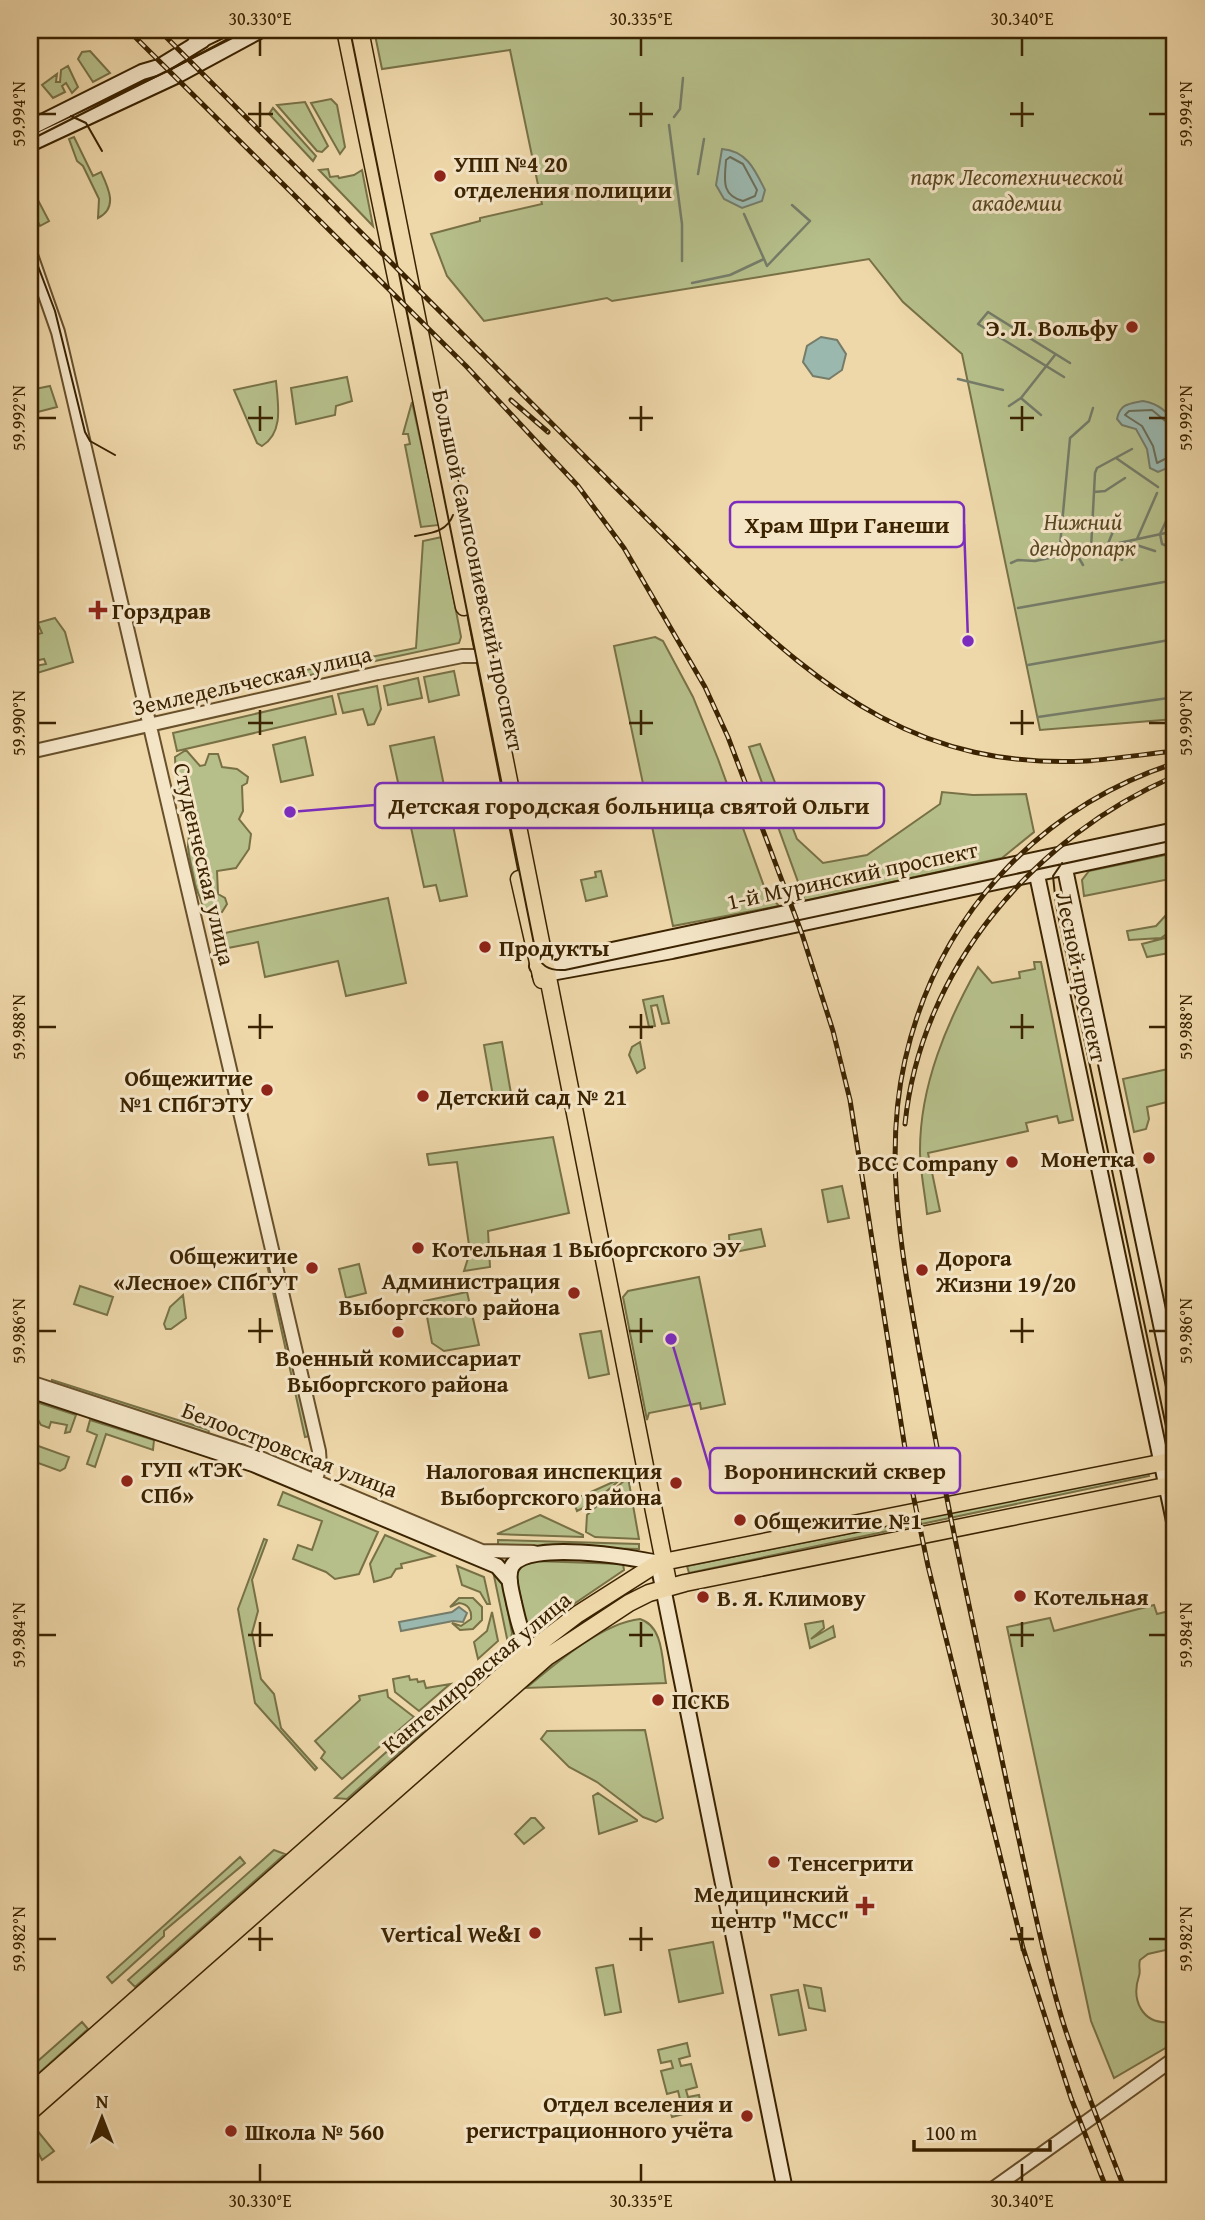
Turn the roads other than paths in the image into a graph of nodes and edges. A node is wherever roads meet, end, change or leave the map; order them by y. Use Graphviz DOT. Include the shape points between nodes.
graph roads {
  1 [pos="222,30"];
  2 [pos="261,30"];
  3 [pos="345,30"];
  4 [pos="360,30"];
  5 [pos="30,128"];
  6 [pos="30,144"];
  7 [pos="30,252"];
  8 [pos="479,656"];
  9 [pos="151,724"];
  10 [pos="30,752"];
  11 [pos="1175,830"];
  12 [pos="1175,844"];
  13 [pos="1048,857"];
  14 [pos="1065,869"];
  15 [pos="1037,875"];
  16 [pos="544,969"];
  17 [pos="30,1382"];
  18 [pos="30,1390"];
  19 [pos="1175,1391"];
  20 [pos="1168,1461"];
  21 [pos="314,1485"];
  22 [pos="1170,1485"];
  23 [pos="1175,1526"];
  24 [pos="535,1552"];
  25 [pos="661,1562"];
  26 [pos="510,1581"];
  27 [pos="666,1588"];
  28 [pos="532,1648"];
  29 [pos="547,1657"];
  30 [pos="1175,2058"];
  31 [pos="30,2093"];
  32 [pos="30,2112"];
  33 [pos="785,2190"];
  34 [pos="795,2190"];
  35 [pos="991,2190"];
  1 -- 5 [label="main road" via="178,57"];
  2 -- 6 [label="main road"];
  3 -- 8 [label="main road, Большой Сампсониевский проспект"];
  4 -- 8 [label="main road, Большой Сампсониевский проспект"];
  7 -- 9 [label="street, Студенческая улица" via="55,322"];
  8 -- 9 [label="street, Земледельческая улица" via="377,673"];
  8 -- 16 [label="main road, Большой Сампсониевский проспект"];
  9 -- 10 [label="street, Земледельческая улица"];
  9 -- 21 [label="street, Студенческая улица" via="320,1451"];
  11 -- 13 [label="main road, 1-й Муринский проспект"];
  12 -- 14 [label="main road, 1-й Муринский проспект"];
  13 -- 14 [label="main road, Лесной проспект"];
  13 -- 15 [label="main road, Лесной проспект"];
  13 -- 16 [label="main road, 1-й Муринский проспект"];
  14 -- 15 [label="main road, 1-й Муринский проспект"];
  14 -- 19 [label="main road, Лесной проспект"];
  15 -- 16 [label="main road, 1-й Муринский проспект"];
  15 -- 20 [label="main road, Лесной проспект"];
  16 -- 25 [label="main road, Большой Сампсониевский проспект"];
  17 -- 21 [label="street, Белоостровская улица" via="210,1439"];
  18 -- 21 [label="main road, Белоостровская улица"];
  20 -- 22 [label="main road, Лесной проспект"];
  20 -- 25 [label="main road, Кантемировская улица"];
  21 -- 24 [label="street, Белоостровская улица" via="482,1550"];
  21 -- 26 [label="main road, Белоостровская улица" via="497,1566"];
  22 -- 23 [label="main road, Лесной проспект"];
  22 -- 27 [label="main road, Кантемировская улица"];
  24 -- 25 [label="main road, Белоостровская улица" via="623,1555"];
  24 -- 26 [label="main road" via="513,1564"];
  25 -- 27 [label="main road, Большой Сампсониевский проспект"];
  25 -- 28 [label="main road, Кантемировская улица"];
  26 -- 28 [label="main road" via="521,1631"];
  27 -- 29 [label="main road, Кантемировская улица" via="619,1609"];
  27 -- 33 [label="main road, Большой Сампсониевский проспект"];
  27 -- 34 [label="main road, Большой Сампсониевский проспект"];
  28 -- 29 [label="main road"];
  28 -- 31 [label="main road, Кантемировская улица"];
  29 -- 32 [label="main road, Кантемировская улица"];
  30 -- 35 [label="street"];
}
